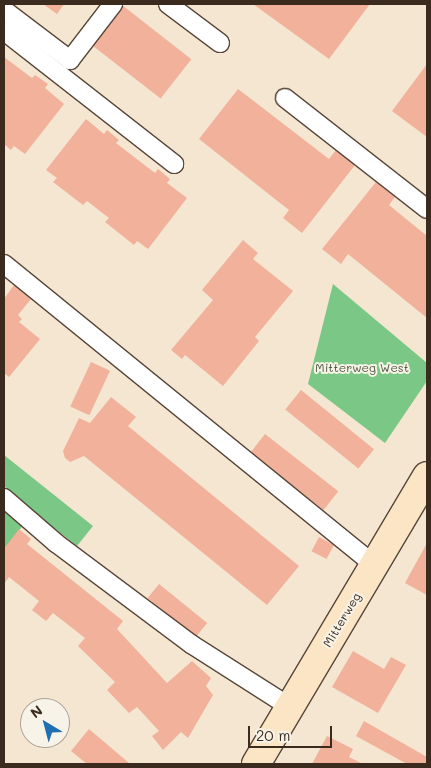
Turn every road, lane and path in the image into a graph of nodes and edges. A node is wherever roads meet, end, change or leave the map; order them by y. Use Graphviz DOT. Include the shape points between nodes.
graph roads {
  1 [pos="113,4"];
  2 [pos="168,4"];
  3 [pos="4,10"];
  4 [pos="4,31"];
  5 [pos="220,43"];
  6 [pos="285,98"];
  7 [pos="174,164"];
  8 [pos="427,209"];
  9 [pos="4,264"];
  10 [pos="427,476"];
  11 [pos="4,498"];
  12 [pos="375,565"];
  13 [pos="290,707"];
  14 [pos="256,764"];
  1 -- 3 [label="lane" via="70,60"];
  2 -- 5 [label="lane"];
  4 -- 7 [label="lane"];
  6 -- 8 [label="lane"];
  9 -- 12 [label="lane"];
  10 -- 12 [label="street, Mitterweg"];
  11 -- 13 [label="lane" via="56,543 191,644"];
  12 -- 13 [label="street, Mitterweg"];
  13 -- 14 [label="street, Mitterweg"];
}
